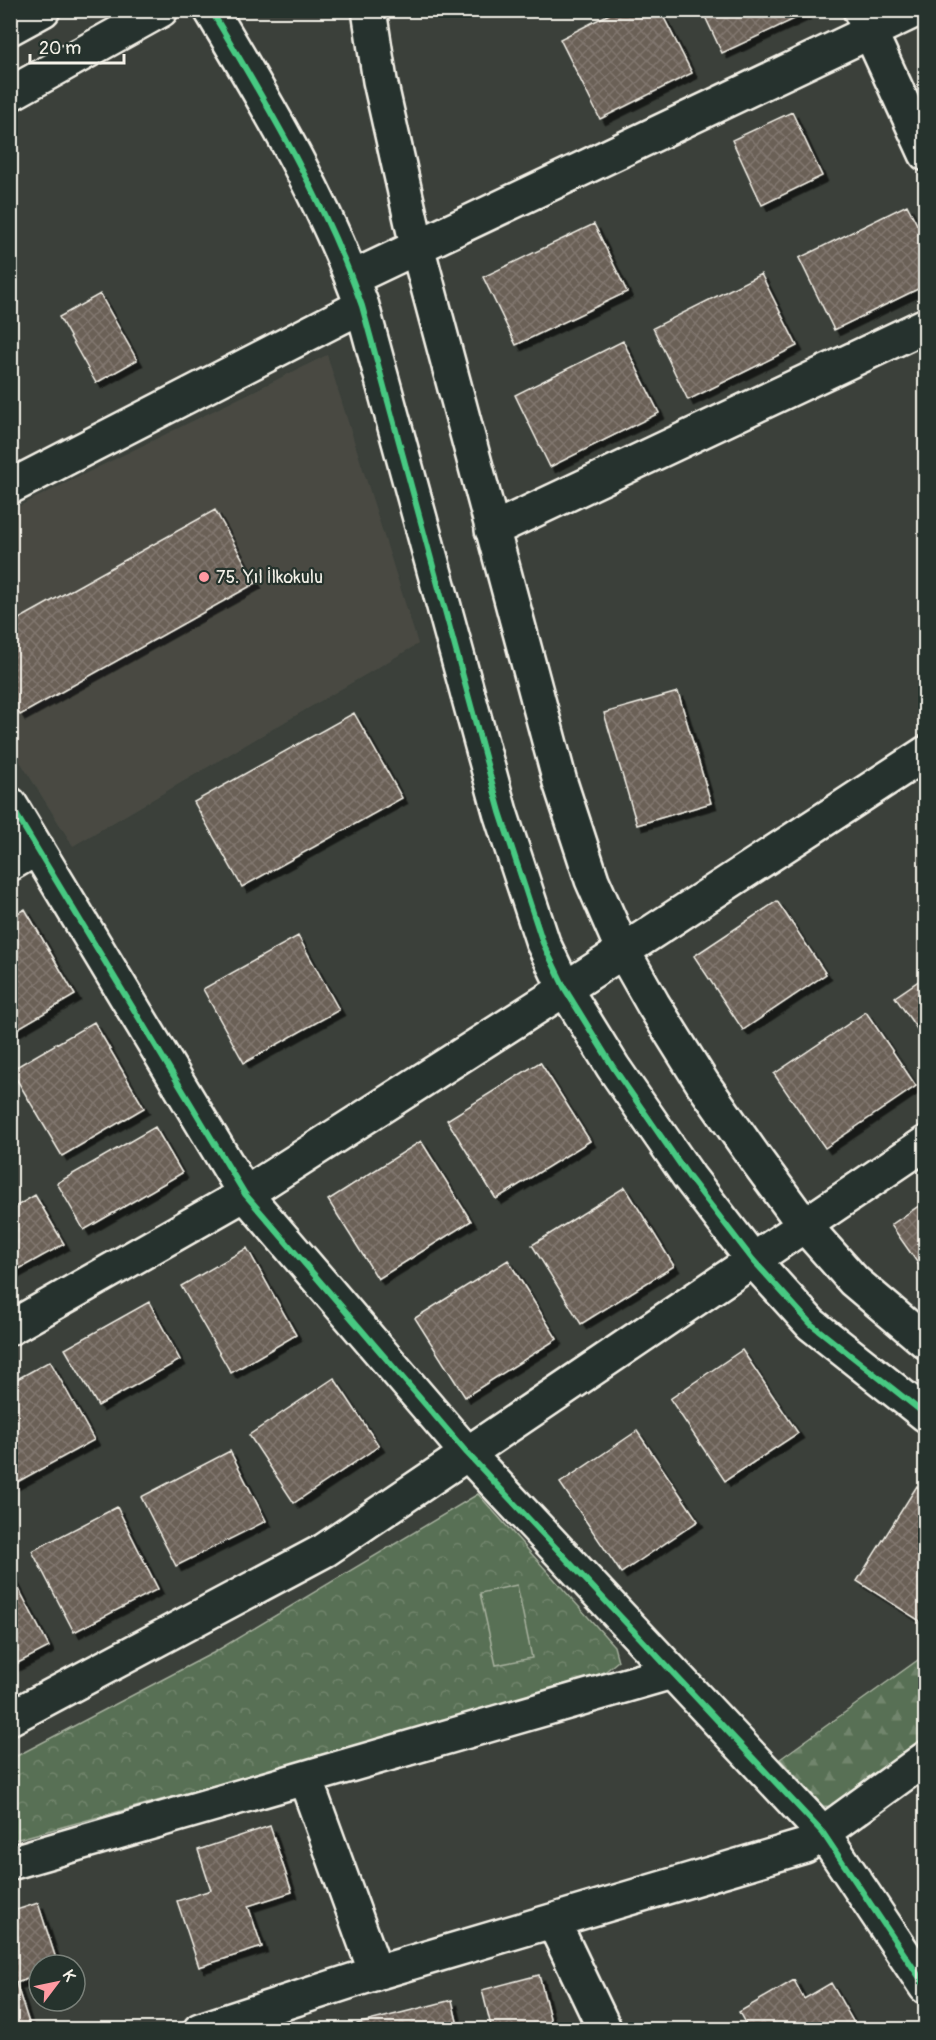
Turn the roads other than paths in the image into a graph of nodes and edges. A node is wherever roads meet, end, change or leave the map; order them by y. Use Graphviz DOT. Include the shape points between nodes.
graph roads {
  1 [pos="43,10"];
  2 [pos="160,10"];
  3 [pos="211,10"];
  4 [pos="369,10"];
  5 [pos="916,10"];
  6 [pos="865,21"];
  7 [pos="10,28"];
  8 [pos="10,94"];
  9 [pos="926,154"];
  10 [pos="417,246"];
  11 [pos="357,292"];
  12 [pos="926,325"];
  13 [pos="10,487"];
  14 [pos="492,530"];
  15 [pos="926,753"];
  16 [pos="10,804"];
  17 [pos="24,856"];
  18 [pos="623,951"];
  19 [pos="565,989"];
  20 [pos="926,1143"];
  21 [pos="245,1194"];
  22 [pos="804,1225"];
  23 [pos="753,1260"];
  24 [pos="10,1328"];
  25 [pos="926,1342"];
  26 [pos="926,1415"];
  27 [pos="466,1453"];
  28 [pos="672,1672"];
  29 [pos="10,1718"];
  30 [pos="926,1758"];
  31 [pos="305,1778"];
  32 [pos="823,1833"];
  33 [pos="10,1863"];
  34 [pos="553,1921"];
  35 [pos="376,1973"];
  36 [pos="926,1987"];
  37 [pos="200,2030"];
  38 [pos="605,2030"];
  1 -- 7 [label="main road"];
  2 -- 8 [label="main road"];
  3 -- 11 [label="main road" via="275,117 316,197"];
  4 -- 10 [label="main road" via="380,81"];
  5 -- 6 [label="main road"];
  6 -- 9 [label="main road"];
  6 -- 10 [label="main road"];
  10 -- 11 [label="main road"];
  10 -- 14 [label="main road"];
  11 -- 13 [label="main road"];
  11 -- 19 [label="main road" via="500,812 543,943"];
  12 -- 14 [label="main road"];
  14 -- 18 [label="main road" via="560,782 592,880"];
  15 -- 18 [label="main road"];
  16 -- 17 [label="main road"];
  17 -- 21 [label="main road"];
  18 -- 19 [label="main road"];
  18 -- 22 [label="main road" via="703,1084"];
  19 -- 21 [label="main road"];
  19 -- 23 [label="main road" via="689,1177"];
  20 -- 22 [label="main road"];
  21 -- 24 [label="main road"];
  21 -- 27 [label="main road"];
  22 -- 23 [label="main road"];
  22 -- 25 [label="main road" via="854,1281"];
  23 -- 26 [label="main road" via="811,1324"];
  23 -- 27 [label="main road"];
  27 -- 28 [label="main road"];
  27 -- 29 [label="main road" via="325,1550"];
  28 -- 31 [label="main road"];
  28 -- 32 [label="main road"];
  30 -- 32 [label="main road"];
  31 -- 33 [label="main road"];
  31 -- 35 [label="main road"];
  32 -- 34 [label="main road" via="805,1846"];
  32 -- 36 [label="main road"];
  34 -- 35 [label="main road"];
  34 -- 38 [label="main road"];
  35 -- 37 [label="main road"];
}
